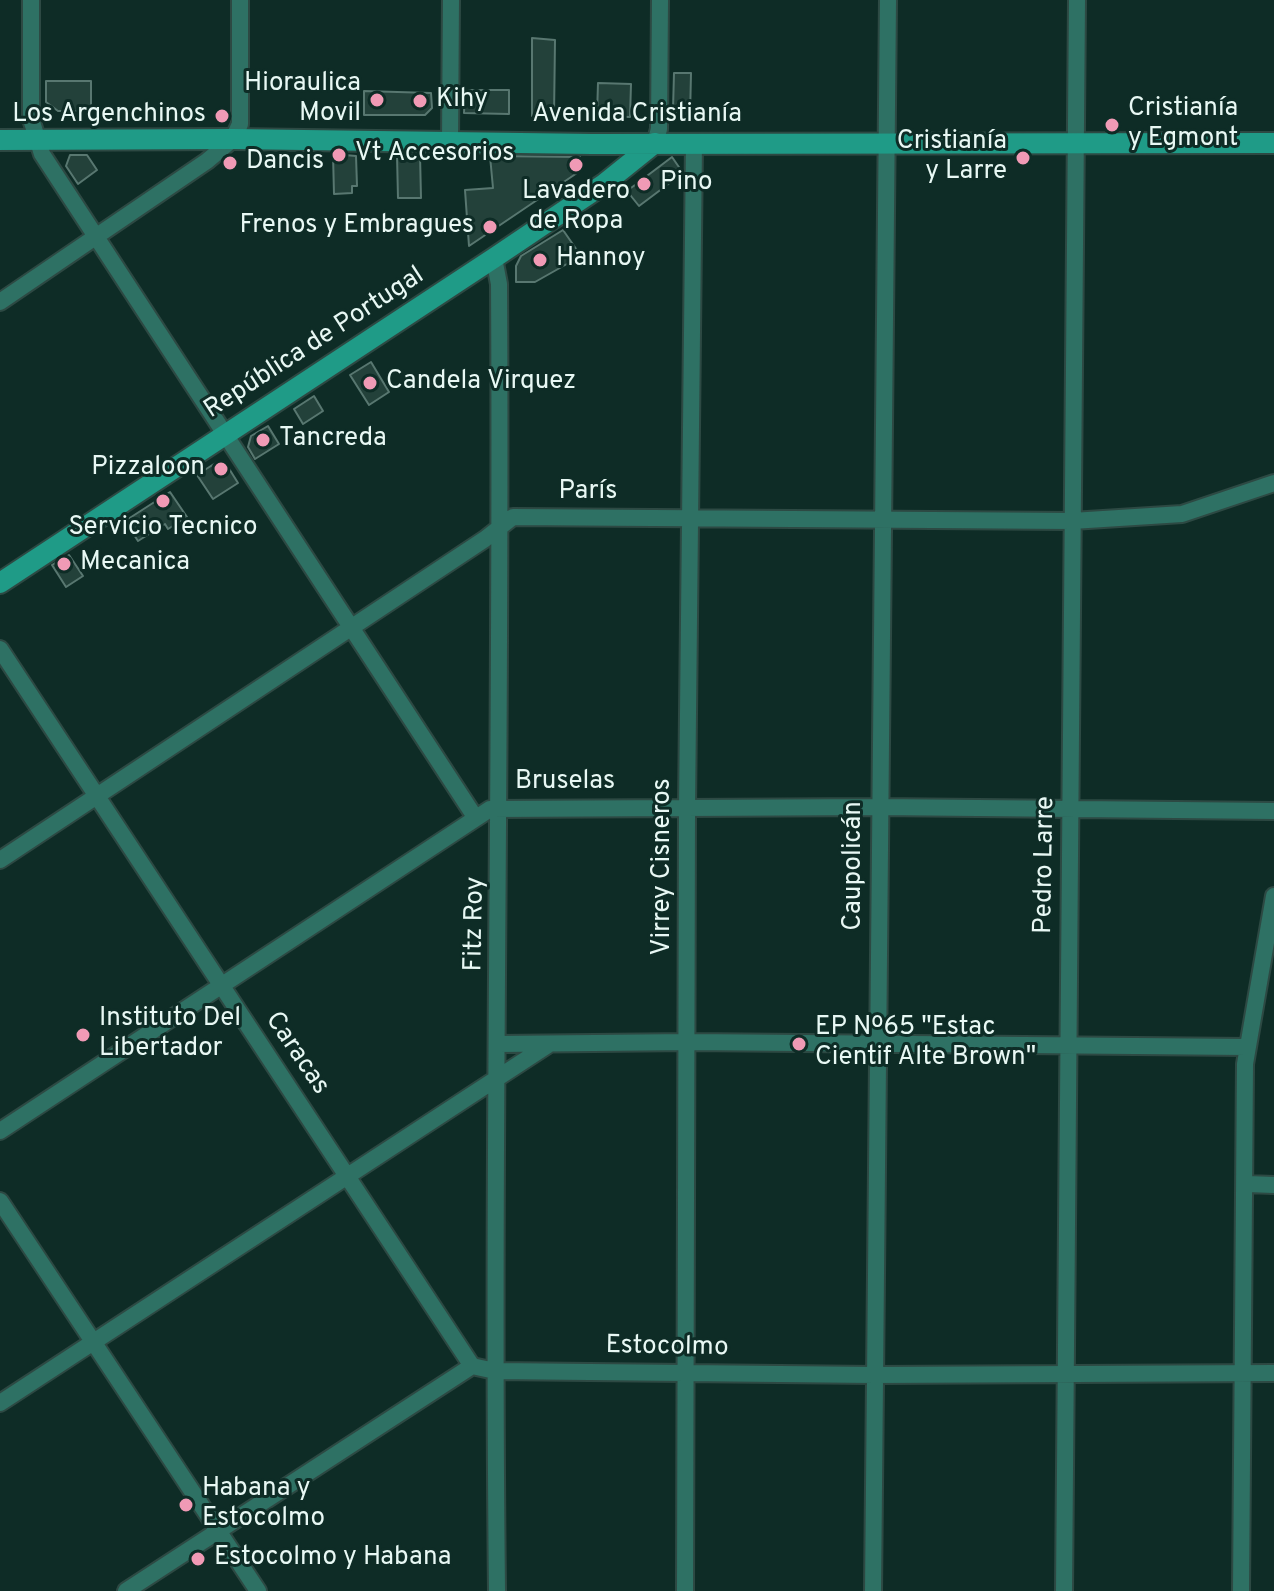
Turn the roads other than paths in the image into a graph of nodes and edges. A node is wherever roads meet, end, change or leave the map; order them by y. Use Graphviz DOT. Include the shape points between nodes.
graph roads {
  1 [pos="31,0"];
  2 [pos="240,0"];
  3 [pos="451,0"];
  4 [pos="660,0"];
  5 [pos="888,0"];
  6 [pos="1077,0"];
  7 [pos="233,139"];
  8 [pos="0,140"];
  9 [pos="36,141"];
  10 [pos="886,141"];
  11 [pos="1076,141"];
  12 [pos="450,142"];
  13 [pos="694,142"];
  14 [pos="655,143"];
  15 [pos="1274,143"];
  16 [pos="95,239"];
  17 [pos="494,258"];
  18 [pos="0,302"];
  19 [pos="225,434"];
  20 [pos="1274,483"];
  21 [pos="692,517"];
  22 [pos="883,518"];
  23 [pos="1072,521"];
  24 [pos="501,526"];
  25 [pos="0,583"];
  26 [pos="352,628"];
  27 [pos="0,649"];
  28 [pos="96,796"];
  29 [pos="501,807"];
  30 [pos="879,807"];
  31 [pos="687,808"];
  32 [pos="1072,810"];
  33 [pos="1274,811"];
  34 [pos="475,817"];
  35 [pos="0,860"];
  36 [pos="1274,896"];
  37 [pos="222,986"];
  38 [pos="689,1042"];
  39 [pos="499,1044"];
  40 [pos="549,1044"];
  41 [pos="879,1045"];
  42 [pos="1067,1046"];
  43 [pos="1247,1047"];
  44 [pos="499,1075"];
  45 [pos="0,1131"];
  46 [pos="347,1174"];
  47 [pos="1247,1184"];
  48 [pos="1274,1185"];
  49 [pos="0,1201"];
  50 [pos="94,1342"];
  51 [pos="472,1366"];
  52 [pos="495,1371"];
  53 [pos="686,1372"];
  54 [pos="1242,1372"];
  55 [pos="1274,1373"];
  56 [pos="1065,1374"];
  57 [pos="874,1375"];
  58 [pos="0,1403"];
  59 [pos="219,1531"];
  60 [pos="126,1591"];
  61 [pos="258,1591"];
  62 [pos="497,1591"];
  63 [pos="685,1591"];
  64 [pos="873,1591"];
  65 [pos="1064,1591"];
  66 [pos="1241,1591"];
  1 -- 9 [label="street" via="31,119"];
  2 -- 7 [label="street" via="240,124"];
  3 -- 12 [label="street"];
  4 -- 14 [label="street"];
  5 -- 10 [label="street, Caupolicán"];
  6 -- 11 [label="street, Pedro Larre"];
  7 -- 9 [label="main road, Avenida Cristianía"];
  7 -- 12 [label="main road, Avenida Cristianía"];
  7 -- 16 [label="street"];
  8 -- 9 [label="main road, Avenida Cristianía"];
  9 -- 16 [label="street"];
  10 -- 11 [label="main road, Avenida Cristianía"];
  10 -- 13 [label="main road, Avenida Cristianía"];
  10 -- 22 [label="street, Caupolicán"];
  11 -- 15 [label="main road, Avenida Cristianía"];
  11 -- 23 [label="street, Pedro Larre"];
  12 -- 14 [label="main road, Avenida Cristianía"];
  13 -- 14 [label="main road, Avenida Cristianía"];
  13 -- 21 [label="street, Virrey Cisneros"];
  14 -- 17 [label="main road, República de Portugal"];
  16 -- 18 [label="street"];
  16 -- 19 [label="street"];
  17 -- 19 [label="main road, República de Portugal"];
  17 -- 24 [label="street, Fitz Roy" via="499,284"];
  19 -- 25 [label="main road, República de Portugal"];
  19 -- 26 [label="street"];
  20 -- 23 [label="street, París" via="1182,514"];
  21 -- 22 [label="street, París"];
  21 -- 24 [label="street, París" via="513,517"];
  21 -- 31 [label="street, Virrey Cisneros"];
  22 -- 23 [label="street, París"];
  22 -- 30 [label="street, Caupolicán"];
  23 -- 32 [label="street, Pedro Larre"];
  24 -- 26 [label="street, París"];
  24 -- 29 [label="street, Fitz Roy"];
  26 -- 28 [label="street, París"];
  26 -- 34 [label="street"];
  27 -- 28 [label="street, Caracas"];
  28 -- 35 [label="street, París"];
  28 -- 37 [label="street, Caracas"];
  29 -- 31 [label="street, Bruselas"];
  29 -- 34 [label="street, Bruselas"];
  29 -- 39 [label="street, Fitz Roy"];
  30 -- 31 [label="street, Bruselas"];
  30 -- 32 [label="street, Bruselas"];
  30 -- 41 [label="street, Caupolicán"];
  31 -- 38 [label="street, Virrey Cisneros"];
  32 -- 33 [label="street, Bruselas"];
  32 -- 42 [label="street, Pedro Larre"];
  34 -- 37 [label="street, Bruselas"];
  36 -- 43 [label="street"];
  37 -- 45 [label="street, Bruselas"];
  37 -- 46 [label="street, Caracas"];
  38 -- 40 [label="street"];
  38 -- 41 [label="street"];
  38 -- 53 [label="street, Virrey Cisneros"];
  39 -- 40 [label="street"];
  39 -- 44 [label="street, Fitz Roy"];
  40 -- 44 [label="street"];
  41 -- 42 [label="street"];
  41 -- 57 [label="street, Caupolicán"];
  42 -- 43 [label="street"];
  42 -- 56 [label="street, Pedro Larre"];
  43 -- 47 [label="street"];
  44 -- 46 [label="street"];
  44 -- 52 [label="street, Fitz Roy"];
  46 -- 50 [label="street"];
  46 -- 51 [label="street, Caracas"];
  47 -- 48 [label="street"];
  47 -- 54 [label="street"];
  49 -- 50 [label="street"];
  50 -- 58 [label="street"];
  50 -- 59 [label="street"];
  51 -- 52 [label="street, Estocolmo"];
  51 -- 59 [label="street"];
  52 -- 53 [label="street, Estocolmo"];
  52 -- 62 [label="street, Fitz Roy"];
  53 -- 57 [label="street, Estocolmo"];
  53 -- 63 [label="street, Virrey Cisneros"];
  54 -- 55 [label="street, Estocolmo"];
  54 -- 56 [label="street, Estocolmo"];
  54 -- 66 [label="street"];
  56 -- 57 [label="street, Estocolmo"];
  56 -- 65 [label="street, Pedro Larre"];
  57 -- 64 [label="street, Caupolicán"];
  59 -- 60 [label="street"];
  59 -- 61 [label="street"];
}
